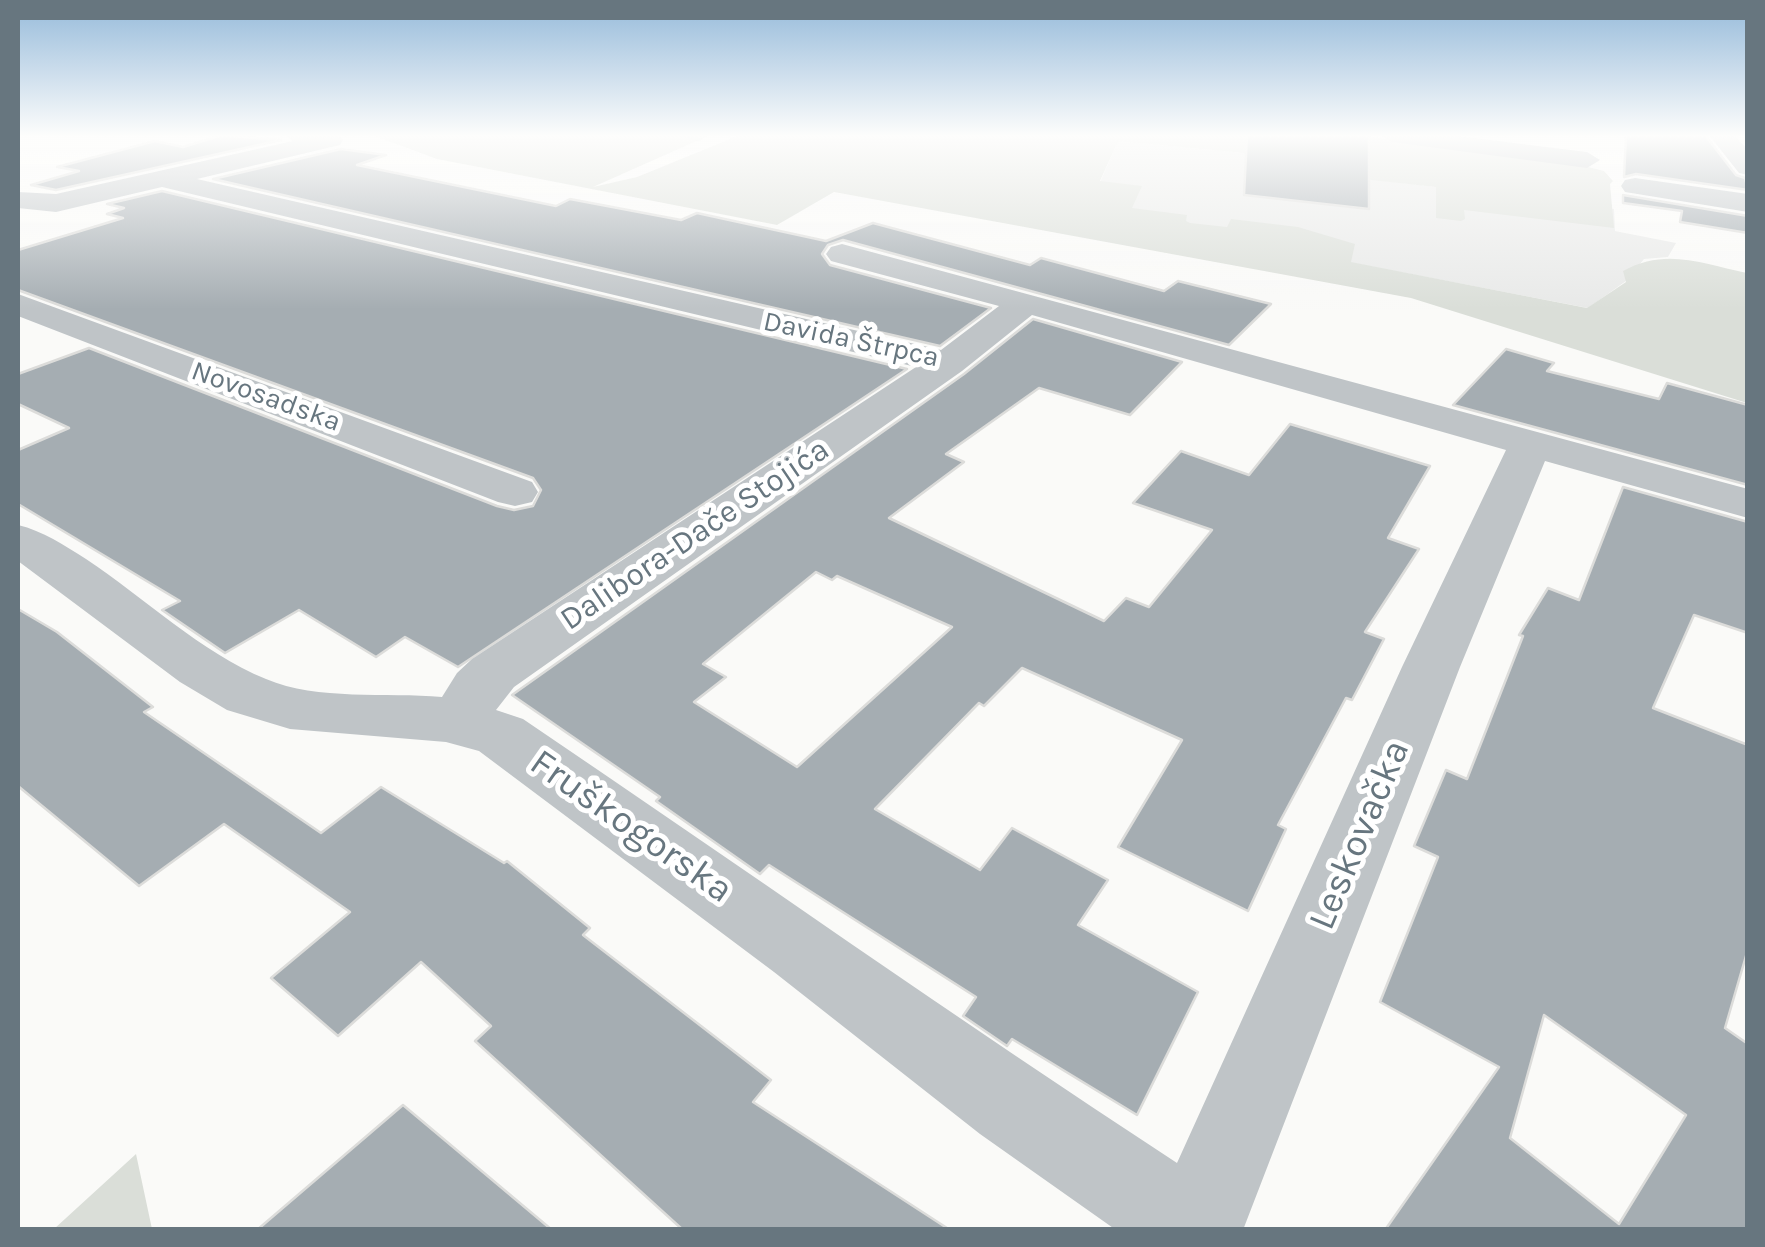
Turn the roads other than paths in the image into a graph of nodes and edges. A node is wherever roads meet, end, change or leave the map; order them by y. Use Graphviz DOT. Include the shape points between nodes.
graph roads {
  1 [pos="97,193"];
  2 [pos="224,193"];
  3 [pos="1681,193"];
  4 [pos="18,200"];
  5 [pos="56,202"];
  6 [pos="1748,204"];
  7 [pos="18,227"];
  8 [pos="842,254"];
  9 [pos="1026,302"];
  10 [pos="18,304"];
  11 [pos="948,363"];
  12 [pos="1530,445"];
  13 [pos="515,492"];
  14 [pos="1748,504"];
  15 [pos="18,540"];
  16 [pos="458,722"];
  17 [pos="1196,1229"];
  1 -- 5 [label="street"];
  2 -- 11 [label="street, Davida Štrpca"];
  3 -- 6 [label="street"];
  4 -- 5 [label="street"];
  5 -- 7 [label="street"];
  8 -- 9 [label="street"];
  9 -- 11 [label="street, Davida Štrpca"];
  9 -- 12 [label="street"];
  10 -- 13 [label="street, Novosadska"];
  11 -- 16 [label="street, Dalibora-Dače Stojića" via="493,673"];
  12 -- 14 [label="street"];
  12 -- 17 [label="street, Leskovačka"];
  15 -- 16 [label="street, Fruškogorska" via="256,700 316,714"];
  16 -- 17 [label="street, Fruškogorska" via="501,735 1010,1104"];
}
